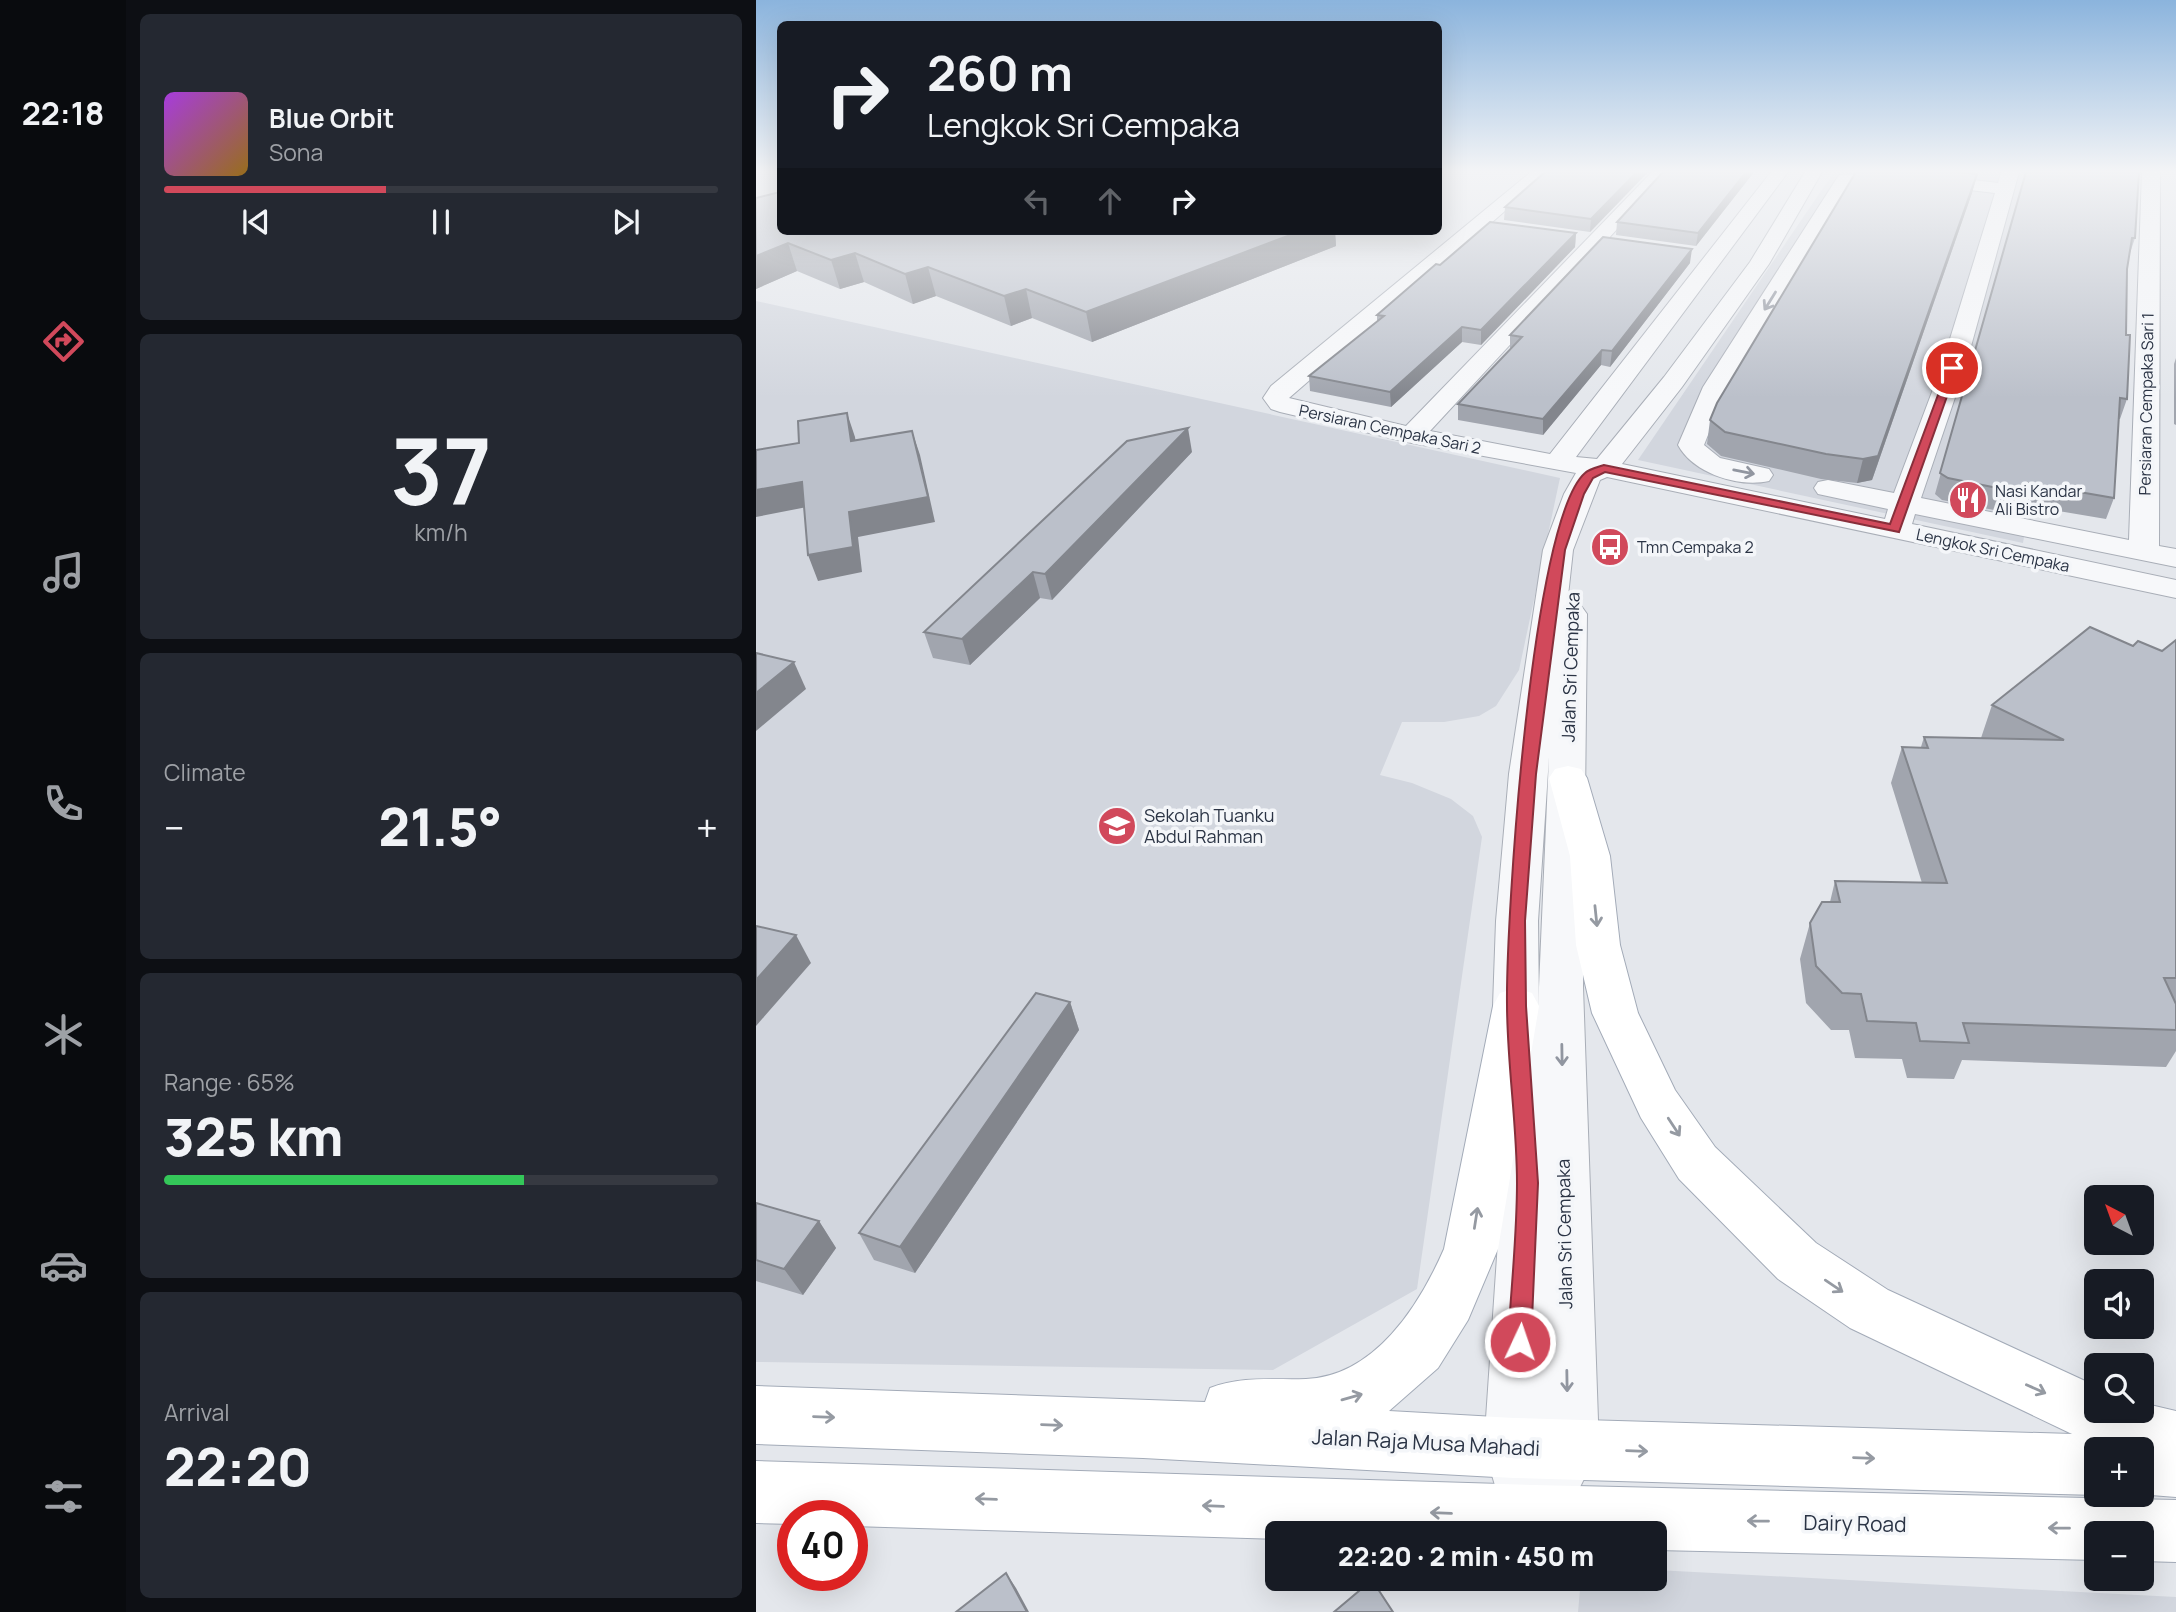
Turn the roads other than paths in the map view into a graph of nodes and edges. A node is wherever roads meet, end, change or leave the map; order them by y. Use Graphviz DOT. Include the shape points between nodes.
graph roads {
  1 [pos="1451,247"];
  2 [pos="1591,247"];
  3 [pos="1725,247"];
  4 [pos="1770,247"];
  5 [pos="1804,247"];
  6 [pos="1988,247"];
  7 [pos="2150,247"];
  8 [pos="1691,255"];
  9 [pos="1717,258"];
  10 [pos="1759,264"];
  11 [pos="1673,382"];
  12 [pos="1715,387"];
  13 [pos="1412,435"];
  14 [pos="1557,463"];
  15 [pos="1604,468"];
  16 [pos="1900,516"];
  17 [pos="2144,551"];
  18 [pos="2176,558"];
  19 [pos="2176,589"];
  20 [pos="1568,778"];
  21 [pos="1516,1006"];
  22 [pos="756,1415"];
  23 [pos="1143,1428"];
  24 [pos="2176,1441"];
  25 [pos="1542,1449"];
  26 [pos="2084,1465"];
  27 [pos="2154,1467"];
  28 [pos="2176,1468"];
  29 [pos="756,1492"];
  30 [pos="1534,1516"];
  31 [pos="2176,1531"];
  1 -- 13 [label="street, Persiaran Cempaka Sari 2" via="1276,398 1291,408"];
  2 -- 13 [label="street"];
  3 -- 9 [label="street"];
  4 -- 10 [label="street, Jalan Sri Cempaka"];
  5 -- 12 [label="street, one-way"];
  6 -- 16 [label="street" via="1952,368"];
  7 -- 17 [label="street, Persiaran Cempaka Sari 1"];
  8 -- 9 [label="street"];
  9 -- 10 [label="street"];
  9 -- 14 [label="street"];
  10 -- 11 [label="street, Jalan Sri Cempaka"];
  11 -- 12 [label="street"];
  11 -- 15 [label="street, Jalan Sri Cempaka"];
  12 -- 16 [label="street, one-way" via="1691,445 1706,462 1795,482"];
  13 -- 14 [label="street, Persiaran Cempaka Sari 2"];
  14 -- 15 [label="street, Persiaran Cempaka Sari 2"];
  15 -- 16 [label="street, Lengkok Sri Cempaka"];
  15 -- 20 [label="street, Jalan Sri Cempaka" via="1607,476 1581,544 1570,616"];
  15 -- 21 [label="street, Jalan Sri Cempaka" via="1589,475 1578,494 1554,574 1528,774"];
  16 -- 17 [label="street"];
  16 -- 19 [label="street, Lengkok Sri Cempaka"];
  17 -- 18 [label="street"];
  20 -- 24 [label="main road, one-way" via="1590,856 1598,945 1615,1013 1658,1104 1697,1163 1797,1261 1869,1309 2130,1430"];
  20 -- 25 [label="street, Jalan Sri Cempaka, one-way"];
  23 -- 21 [label="main road, one-way" via="1177,1409 1310,1408 1366,1393 1418,1348 1449,1301 1471,1249"];
  21 -- 25 [label="street, Jalan Sri Cempaka"];
  22 -- 23 [label="main road, Jalan Raja Musa Mahadi, one-way"];
  23 -- 25 [label="main road, Jalan Raja Musa Mahadi"];
  25 -- 26 [label="main road, Jalan Raja Musa Mahadi, one-way"];
  25 -- 30 [label="street, Jalan Sri Cempaka"];
  27 -- 28 [label="main road"];
  30 -- 29 [label="main road, one-way"];
  31 -- 30 [label="main road, Dairy Road, one-way"];
}
